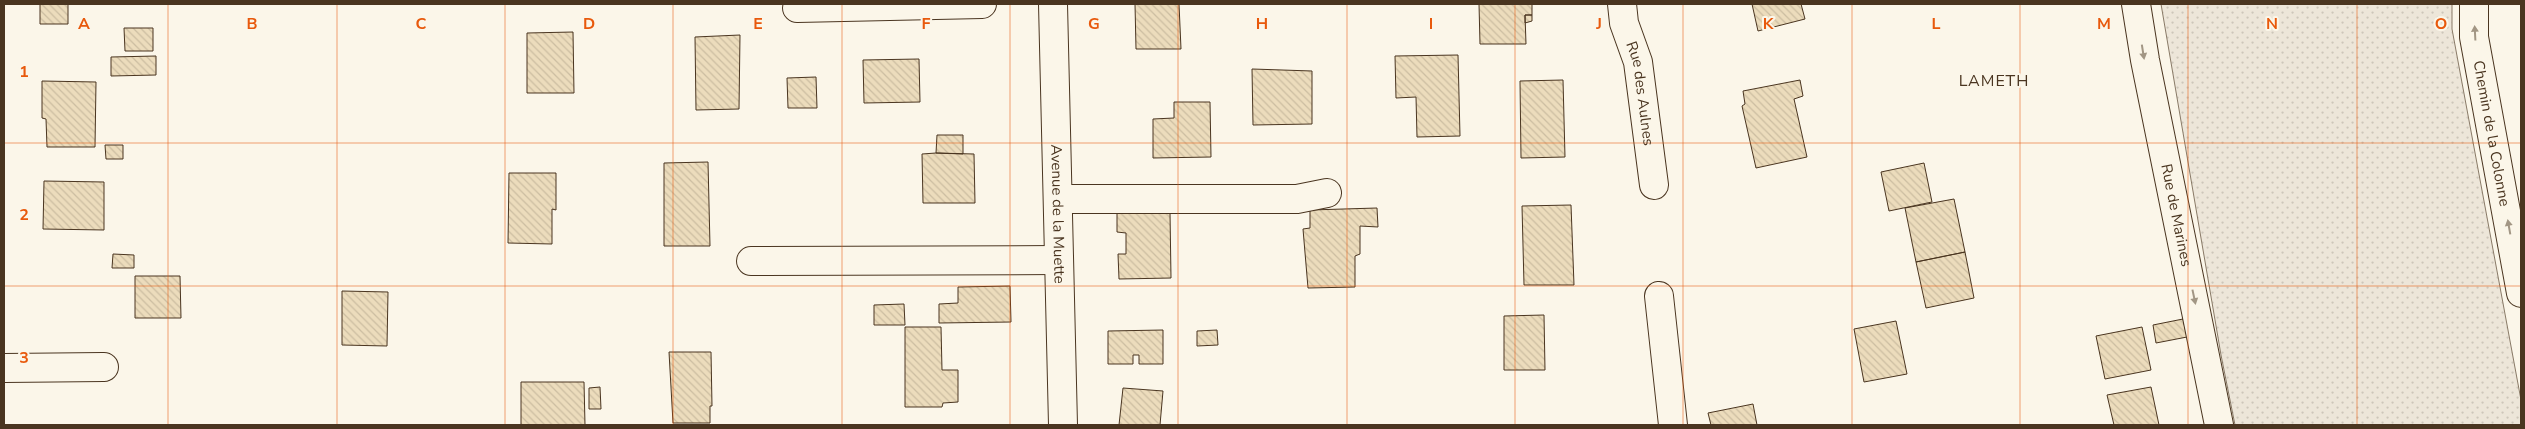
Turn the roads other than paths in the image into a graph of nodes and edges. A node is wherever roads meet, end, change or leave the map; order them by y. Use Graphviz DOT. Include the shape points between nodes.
graph roads {
  1 [pos="982,4"];
  2 [pos="1052,4"];
  3 [pos="1622,4"];
  4 [pos="2136,4"];
  5 [pos="2474,4"];
  6 [pos="797,8"];
  7 [pos="1654,185"];
  8 [pos="1327,193"];
  9 [pos="1058,200"];
  10 [pos="1059,260"];
  11 [pos="751,261"];
  12 [pos="2521,292"];
  13 [pos="1659,296"];
  14 [pos="104,367"];
  15 [pos="4,368"];
  16 [pos="1063,425"];
  17 [pos="1673,425"];
  18 [pos="2219,425"];
  1 -- 6 [label="street"];
  2 -- 9 [label="street, Avenue de la Muette"];
  3 -- 7 [label="street, Rue des Aulnes" via="1624,23 1638,62"];
  4 -- 18 [label="street, Rue de Marines, one-way"];
  12 -- 5 [label="street, Chemin de la Colonne, one-way" via="2474,37"];
  8 -- 9 [label="street" via="1297,199"];
  9 -- 10 [label="street, Avenue de la Muette"];
  10 -- 11 [label="street"];
  10 -- 16 [label="street, Avenue de la Muette"];
  13 -- 17 [label="street"];
  14 -- 15 [label="street"];
}
